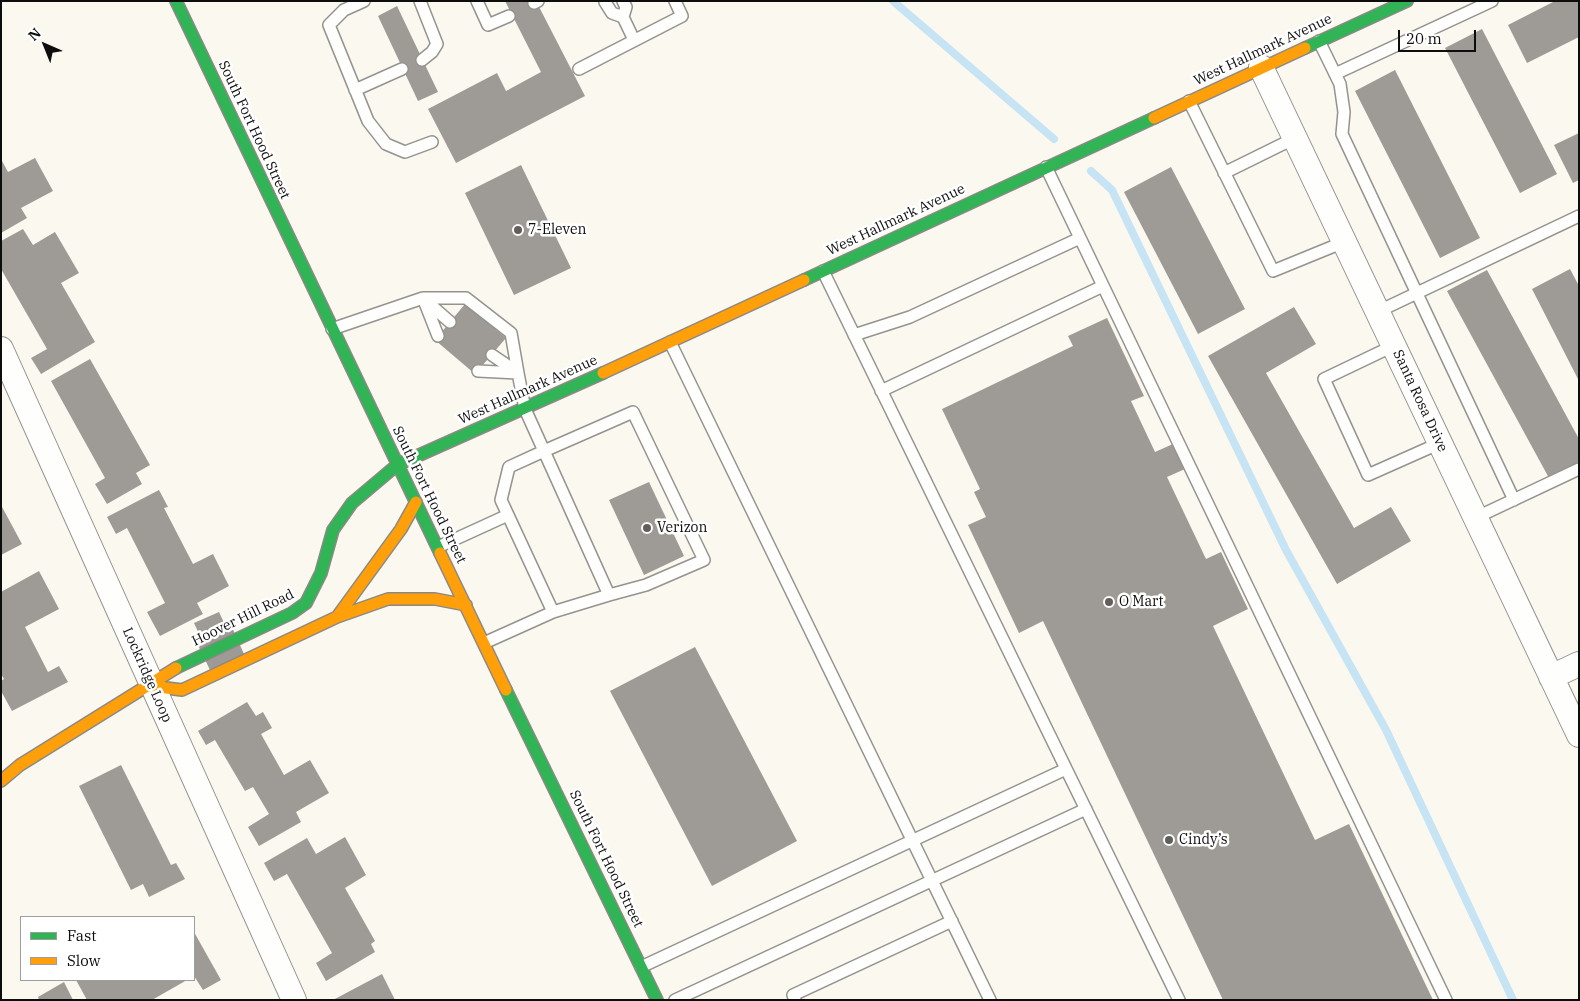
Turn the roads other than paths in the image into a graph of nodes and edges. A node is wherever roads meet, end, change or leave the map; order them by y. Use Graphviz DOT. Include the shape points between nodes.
graph roads {
  1 [pos="176,1"];
  2 [pos="364,1"];
  3 [pos="420,1"];
  4 [pos="478,1"];
  5 [pos="623,1"];
  6 [pos="676,1"];
  7 [pos="1407,1"];
  8 [pos="1492,1"];
  9 [pos="605,2"];
  10 [pos="509,16"];
  11 [pos="623,17"];
  12 [pos="634,40"];
  13 [pos="1319,41"];
  14 [pos="422,60"];
  15 [pos="1261,67"];
  16 [pos="402,69"];
  17 [pos="579,69"];
  18 [pos="1335,74"];
  19 [pos="356,90"];
  20 [pos="1189,101"];
  21 [pos="1295,138"];
  22 [pos="432,142"];
  23 [pos="1046,167"];
  24 [pos="1224,172"];
  25 [pos="1579,216"];
  26 [pos="1080,238"];
  27 [pos="1344,242"];
  28 [pos="823,270"];
  29 [pos="1103,286"];
  30 [pos="1416,294"];
  31 [pos="423,298"];
  32 [pos="1378,312"];
  33 [pos="450,322"];
  34 [pos="332,329"];
  35 [pos="854,335"];
  36 [pos="438,336"];
  37 [pos="670,342"];
  38 [pos="1394,346"];
  39 [pos="1,349"];
  40 [pos="492,355"];
  41 [pos="478,371"];
  42 [pos="518,373"];
  43 [pos="881,391"];
  44 [pos="525,409"];
  45 [pos="1440,443"];
  46 [pos="544,452"];
  47 [pos="397,466"];
  48 [pos="1579,469"];
  49 [pos="1514,500"];
  50 [pos="416,502"];
  51 [pos="508,515"];
  52 [pos="1475,518"];
  53 [pos="438,547"];
  54 [pos="609,595"];
  55 [pos="466,605"];
  56 [pos="553,612"];
  57 [pos="337,617"];
  58 [pos="484,643"];
  59 [pos="1579,664"];
  60 [pos="1551,677"];
  61 [pos="152,686"];
  62 [pos="1579,735"];
  63 [pos="1066,769"];
  64 [pos="1,781"];
  65 [pos="1086,809"];
  66 [pos="913,840"];
  67 [pos="932,880"];
  68 [pos="952,921"];
  69 [pos="641,967"];
  70 [pos="294,1000"];
  71 [pos="657,1000"];
  72 [pos="675,1000"];
  73 [pos="795,1000"];
  74 [pos="990,1000"];
  75 [pos="1179,1000"];
  76 [pos="1446,1000"];
  1 -- 34 [label="street, South Fort Hood Street"];
  2 -- 19 [label="lane" via="344,10 329,25"];
  3 -- 14 [label="lane" via="437,44"];
  4 -- 10 [label="lane" via="488,25"];
  5 -- 11 [label="lane" via="626,7"];
  6 -- 12 [label="lane" via="682,16"];
  7 -- 13 [label="street, West Hallmark Avenue"];
  8 -- 18 [label="lane"];
  9 -- 11 [label="lane" via="612,13"];
  11 -- 12 [label="lane"];
  12 -- 17 [label="lane"];
  13 -- 15 [label="street, West Hallmark Avenue"];
  13 -- 18 [label="lane"];
  15 -- 20 [label="street, West Hallmark Avenue"];
  15 -- 21 [label="street, Santa Rosa Drive"];
  16 -- 19 [label="lane"];
  18 -- 30 [label="lane" via="1340,84 1344,112 1342,134"];
  19 -- 22 [label="lane" via="368,121 386,144 405,152"];
  20 -- 23 [label="street, West Hallmark Avenue"];
  20 -- 24 [label="lane"];
  21 -- 24 [label="lane"];
  21 -- 27 [label="street, Santa Rosa Drive"];
  23 -- 26 [label="lane"];
  23 -- 28 [label="street, West Hallmark Avenue"];
  24 -- 27 [label="lane" via="1273,271"];
  25 -- 30 [label="lane"];
  26 -- 29 [label="lane"];
  26 -- 35 [label="lane" via="910,317"];
  27 -- 32 [label="street, Santa Rosa Drive"];
  28 -- 35 [label="lane"];
  28 -- 37 [label="street, West Hallmark Avenue"];
  29 -- 43 [label="lane"];
  29 -- 76 [label="lane"];
  30 -- 32 [label="lane"];
  30 -- 49 [label="lane"];
  31 -- 33 [label="lane"];
  31 -- 34 [label="lane"];
  31 -- 36 [label="lane"];
  31 -- 42 [label="lane" via="466,298 511,333"];
  32 -- 38 [label="street, Santa Rosa Drive"];
  34 -- 47 [label="street, South Fort Hood Street"];
  35 -- 43 [label="lane"];
  37 -- 44 [label="street, West Hallmark Avenue"];
  37 -- 66 [label="lane"];
  38 -- 45 [label="street, Santa Rosa Drive"];
  38 -- 45 [label="lane" via="1324,379 1368,475"];
  39 -- 61 [label="street, Lockridge Loop"];
  40 -- 42 [label="lane"];
  41 -- 42 [label="lane"];
  42 -- 44 [label="lane"];
  43 -- 63 [label="lane"];
  44 -- 46 [label="lane"];
  44 -- 47 [label="street, West Hallmark Avenue"];
  45 -- 52 [label="street, Santa Rosa Drive"];
  46 -- 51 [label="lane" via="509,468 501,500"];
  46 -- 54 [label="lane"];
  46 -- 54 [label="lane" via="632,412 704,560 646,585"];
  47 -- 50 [label="street, South Fort Hood Street"];
  47 -- 61 [label="street, Hoover Hill Road" via="352,503 332,530 321,573 306,603 292,613 180,665"];
  48 -- 49 [label="lane"];
  49 -- 52 [label="lane"];
  50 -- 53 [label="street, South Fort Hood Street"];
  50 -- 57 [label="street" via="401,529"];
  51 -- 53 [label="lane"];
  51 -- 56 [label="lane"];
  52 -- 60 [label="street, Santa Rosa Drive"];
  53 -- 55 [label="street, South Fort Hood Street"];
  54 -- 56 [label="lane"];
  55 -- 57 [label="street" via="435,598 388,599"];
  55 -- 58 [label="street, South Fort Hood Street"];
  56 -- 58 [label="lane"];
  57 -- 61 [label="street" via="182,690"];
  58 -- 69 [label="street, South Fort Hood Street"];
  59 -- 60 [label="street"];
  60 -- 62 [label="street, Santa Rosa Drive"];
  61 -- 64 [label="street, Hoover Hill Road" via="20,765"];
  61 -- 70 [label="street, Lockridge Loop"];
  63 -- 65 [label="lane"];
  63 -- 66 [label="lane"];
  65 -- 67 [label="lane"];
  65 -- 75 [label="lane"];
  66 -- 67 [label="lane"];
  66 -- 69 [label="lane"];
  67 -- 68 [label="lane"];
  67 -- 72 [label="lane"];
  68 -- 73 [label="lane" via="793,995"];
  68 -- 74 [label="lane"];
  69 -- 71 [label="street, South Fort Hood Street"];
}
